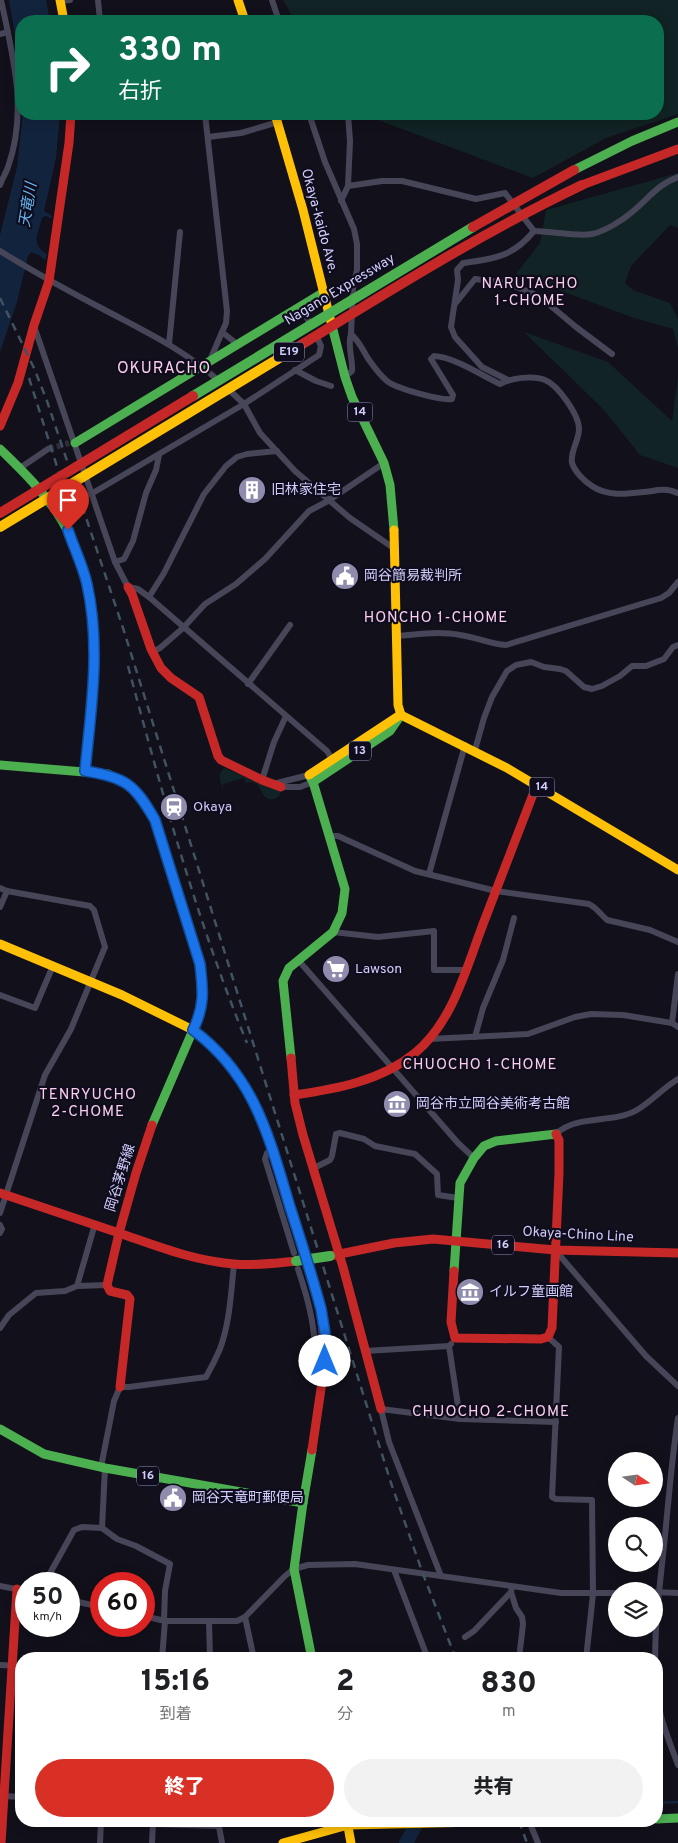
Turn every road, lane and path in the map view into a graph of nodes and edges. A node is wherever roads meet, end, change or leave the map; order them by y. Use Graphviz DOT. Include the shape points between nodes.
graph roads {
  1 [pos="1,0"];
  2 [pos="60,0"];
  3 [pos="70,0"];
  4 [pos="98,0"];
  5 [pos="238,0"];
  6 [pos="272,0"];
  7 [pos="63,15"];
  8 [pos="99,15"];
  9 [pos="243,15"];
  10 [pos="277,15"];
  11 [pos="8,32"];
  12 [pos="0,34"];
  13 [pos="15,66"];
  14 [pos="16,120"];
  15 [pos="71,120"];
  16 [pos="207,120"];
  17 [pos="272,120"];
  18 [pos="278,120"];
  19 [pos="311,120"];
  20 [pos="348,120"];
  21 [pos="678,122"];
  22 [pos="208,137"];
  23 [pos="678,149"];
  24 [pos="678,177"];
  25 [pos="0,183"];
  26 [pos="348,186"];
  27 [pos="342,201"];
  28 [pos="180,232"];
  29 [pos="534,232"];
  30 [pos="0,251"];
  31 [pos="46,279"];
  32 [pos="324,292"];
  33 [pos="454,305"];
  34 [pos="301,306"];
  35 [pos="34,326"];
  36 [pos="222,332"];
  37 [pos="351,334"];
  38 [pos="169,344"];
  39 [pos="236,344"];
  40 [pos="612,354"];
  41 [pos="206,363"];
  42 [pos="296,370"];
  43 [pos="345,377"];
  44 [pos="508,380"];
  45 [pos="331,386"];
  46 [pos="244,404"];
  47 [pos="0,426"];
  48 [pos="72,443"];
  49 [pos="0,449"];
  50 [pos="48,449"];
  51 [pos="276,452"];
  52 [pos="159,455"];
  53 [pos="384,463"];
  54 [pos="20,468"];
  55 [pos="678,493"];
  56 [pos="91,494"];
  57 [pos="328,501"];
  58 [pos="0,514"];
  59 [pos="0,527"];
  60 [pos="395,549"];
  61 [pos="115,562"];
  62 [pos="678,582"];
  63 [pos="128,587"];
  64 [pos="149,597"];
  65 [pos="290,625"];
  66 [pos="183,628"];
  67 [pos="397,636"];
  68 [pos="678,645"];
  69 [pos="152,652"];
  70 [pos="248,684"];
  71 [pos="401,715"];
  72 [pos="286,716"];
  73 [pos="465,745"];
  74 [pos="475,750"];
  75 [pos="332,759"];
  76 [pos="0,764"];
  77 [pos="85,771"];
  78 [pos="311,778"];
  79 [pos="272,784"];
  80 [pos="537,784"];
  81 [pos="329,836"];
  82 [pos="678,870"];
  83 [pos="429,874"];
  84 [pos="3,889"];
  85 [pos="496,891"];
  86 [pos="0,907"];
  87 [pos="514,918"];
  88 [pos="333,932"];
  89 [pos="678,942"];
  90 [pos="0,944"];
  91 [pos="299,961"];
  92 [pos="52,968"];
  93 [pos="465,970"];
  94 [pos="678,974"];
  95 [pos="91,984"];
  96 [pos="0,995"];
  97 [pos="672,1023"];
  98 [pos="678,1027"];
  99 [pos="193,1030"];
  100 [pos="475,1037"];
  101 [pos="429,1039"];
  102 [pos="392,1068"];
  103 [pos="678,1079"];
  104 [pos="294,1095"];
  105 [pos="556,1134"];
  106 [pos="272,1149"];
  107 [pos="474,1158"];
  108 [pos="314,1168"];
  109 [pos="3,1194"];
  110 [pos="458,1198"];
  111 [pos="0,1213"];
  112 [pos="95,1224"];
  113 [pos="0,1225"];
  114 [pos="0,1233"];
  115 [pos="119,1233"];
  116 [pos="457,1240"];
  117 [pos="555,1250"];
  118 [pos="678,1253"];
  119 [pos="334,1256"];
  120 [pos="296,1261"];
  121 [pos="234,1264"];
  122 [pos="107,1285"];
  123 [pos="77,1286"];
  124 [pos="0,1328"];
  125 [pos="548,1337"];
  126 [pos="452,1342"];
  127 [pos="325,1351"];
  128 [pos="365,1352"];
  129 [pos="120,1386"];
  130 [pos="678,1386"];
  131 [pos="381,1409"];
  132 [pos="678,1418"];
  133 [pos="460,1419"];
  134 [pos="556,1422"];
  135 [pos="0,1429"];
  136 [pos="103,1468"];
  137 [pos="303,1503"];
  138 [pos="102,1528"];
  139 [pos="294,1569"];
  140 [pos="394,1570"];
  141 [pos="51,1572"];
  142 [pos="441,1576"];
  143 [pos="657,1582"];
  144 [pos="0,1586"];
  145 [pos="15,1589"];
  146 [pos="512,1589"];
  147 [pos="663,1592"];
  148 [pos="608,1593"];
  149 [pos="678,1593"];
  150 [pos="593,1594"];
  151 [pos="245,1617"];
  152 [pos="155,1618"];
  153 [pos="164,1620"];
  154 [pos="209,1621"];
  155 [pos="19,1637"];
  156 [pos="466,1637"];
  157 [pos="656,1637"];
  158 [pos="18,1652"];
  159 [pos="162,1652"];
  160 [pos="210,1652"];
  161 [pos="252,1652"];
  162 [pos="311,1652"];
  163 [pos="425,1652"];
  164 [pos="520,1652"];
  165 [pos="587,1652"];
  166 [pos="656,1652"];
  167 [pos="0,1664"];
  168 [pos="15,1666"];
  169 [pos="15,1686"];
  170 [pos="663,1722"];
  171 [pos="678,1765"];
  172 [pos="4,1796"];
  173 [pos="15,1797"];
  174 [pos="678,1818"];
  175 [pos="663,1819"];
  176 [pos="101,1827"];
  177 [pos="153,1827"];
  178 [pos="219,1827"];
  179 [pos="334,1827"];
  180 [pos="348,1827"];
  181 [pos="531,1827"];
  182 [pos="1,1843"];
  183 [pos="100,1843"];
  184 [pos="152,1843"];
  185 [pos="222,1843"];
  186 [pos="283,1843"];
  187 [pos="351,1843"];
  188 [pos="538,1843"];
  1 -- 11 [label="street"];
  2 -- 3 [label="street"];
  2 -- 7 [label="main road"];
  4 -- 8 [label="street"];
  5 -- 9 [label="main road"];
  6 -- 10 [label="street"];
  11 -- 12 [label="street"];
  11 -- 13 [label="street"];
  14 -- 25 [label="street" via="8,167"];
  15 -- 31 [label="main road"];
  16 -- 22 [label="street"];
  17 -- 22 [label="street" via="241,133"];
  18 -- 32 [label="main road, Okaya-kaido Ave. / 14"];
  19 -- 27 [label="street"];
  20 -- 26 [label="street"];
  21 -- 58 [label="main road, Nagano Expressway / E19, bridge" via="574,170 460,234"];
  22 -- 36 [label="street" via="227,311"];
  23 -- 59 [label="main road, Nagano Expressway / E19, bridge" via="582,186 471,242"];
  24 -- 29 [label="street" via="658,188 632,212 590,235"];
  26 -- 27 [label="street"];
  26 -- 29 [label="street" via="402,181 476,199 505,193"];
  27 -- 37 [label="street" via="357,244"];
  28 -- 38 [label="street"];
  29 -- 33 [label="street" via="524,243 497,258 463,263 457,270"];
  30 -- 31 [label="street"];
  31 -- 35 [label="main road"];
  31 -- 38 [label="street"];
  32 -- 34 [label="main road"];
  32 -- 43 [label="main road, Okaya-kaido Ave. / 14"];
  33 -- 40 [label="street" via="475,279 507,283 539,296"];
  33 -- 44 [label="street" via="451,327 455,337 482,367"];
  34 -- 39 [label="main road"];
  34 -- 42 [label="street" via="321,346 319,354"];
  35 -- 47 [label="main road" via="18,383"];
  35 -- 48 [label="street"];
  36 -- 39 [label="street"];
  36 -- 41 [label="street"];
  37 -- 43 [label="street" via="353,364 352,371"];
  37 -- 44 [label="street" via="388,382 427,396 448,400 453,395 431,359 434,356 441,356 500,384"];
  38 -- 41 [label="street"];
  39 -- 41 [label="main road"];
  41 -- 46 [label="street"];
  41 -- 48 [label="main road"];
  42 -- 45 [label="street"];
  42 -- 46 [label="street"];
  43 -- 53 [label="main road, Okaya-kaido Ave. / 14"];
  44 -- 55 [label="street" via="544,379 564,398 574,412 579,429 572,464 592,486 604,492 623,494 666,489"];
  46 -- 51 [label="street" via="260,433"];
  46 -- 52 [label="street"];
  48 -- 56 [label="street"];
  49 -- 54 [label="main road"];
  50 -- 54 [label="street"];
  51 -- 57 [label="street"];
  51 -- 64 [label="street" via="237,457 226,466 204,494"];
  52 -- 56 [label="street"];
  52 -- 61 [label="street" via="133,542 124,559"];
  53 -- 57 [label="street"];
  53 -- 60 [label="main road, Okaya-kaido Ave. / 14" via="394,515"];
  54 -- 77 [label="main road" via="68,530 87,583 95,652"];
  56 -- 61 [label="street"];
  57 -- 60 [label="street"];
  57 -- 66 [label="street" via="309,511 265,560 205,604"];
  60 -- 67 [label="main road, Okaya-kaido Ave. / 14"];
  61 -- 63 [label="street"];
  62 -- 67 [label="street" via="661,598 506,645 461,635"];
  63 -- 64 [label="street"];
  63 -- 69 [label="main road"];
  64 -- 66 [label="street"];
  65 -- 70 [label="street"];
  66 -- 69 [label="street"];
  66 -- 70 [label="street"];
  67 -- 71 [label="main road, Okaya-kaido Ave. / 14"];
  68 -- 74 [label="street" via="664,659 646,666 632,666 620,676 592,689 560,669 531,662 516,665 507,671 492,697"];
  69 -- 79 [label="main road" via="155,662 167,675 199,697 220,760"];
  70 -- 72 [label="street"];
  71 -- 73 [label="main road, 14"];
  71 -- 75 [label="main road, 13"];
  71 -- 78 [label="main road, 13" via="390,732"];
  72 -- 75 [label="street"];
  72 -- 79 [label="street" via="274,742"];
  73 -- 74 [label="main road, 14"];
  73 -- 83 [label="street"];
  74 -- 80 [label="main road, 14"];
  75 -- 78 [label="main road, 13"];
  76 -- 77 [label="main road, 岡谷茅野線"];
  77 -- 99 [label="main road, 岡谷茅野線" via="108,774 122,780 136,791 155,820 200,964 202,1004"];
  78 -- 79 [label="street"];
  78 -- 81 [label="main road"];
  80 -- 82 [label="main road, 14"];
  80 -- 85 [label="main road"];
  81 -- 83 [label="street" via="338,836 415,872"];
  81 -- 88 [label="main road" via="345,890 342,913"];
  83 -- 85 [label="street"];
  84 -- 86 [label="street"];
  84 -- 95 [label="street" via="90,906 94,910 105,947"];
  85 -- 89 [label="street" via="589,904 607,920 650,930"];
  85 -- 93 [label="main road"];
  87 -- 100 [label="street" via="503,960"];
  88 -- 91 [label="main road"];
  88 -- 93 [label="street" via="378,937 434,931 434,970"];
  90 -- 92 [label="main road"];
  91 -- 102 [label="street"];
  91 -- 104 [label="main road" via="289,968 283,981"];
  92 -- 95 [label="main road"];
  92 -- 96 [label="street" via="35,1008"];
  93 -- 101 [label="main road" via="449,1008"];
  94 -- 97 [label="street"];
  95 -- 99 [label="main road"];
  95 -- 109 [label="street" via="45,1075"];
  97 -- 98 [label="street"];
  97 -- 100 [label="street" via="623,1015 591,1014 563,1020 528,1034"];
  99 -- 106 [label="main road" via="239,1075"];
  99 -- 115 [label="main road, 岡谷茅野線" via="150,1130"];
  100 -- 101 [label="street"];
  101 -- 102 [label="main road"];
  102 -- 104 [label="main road" via="379,1076"];
  102 -- 107 [label="street"];
  103 -- 105 [label="street" via="637,1110 562,1128"];
  104 -- 108 [label="main road"];
  105 -- 107 [label="main road" via="496,1141 484,1146"];
  105 -- 117 [label="main road" via="559,1140 559,1173"];
  106 -- 120 [label="street" via="265,1159"];
  106 -- 127 [label="main road" via="321,1309"];
  107 -- 110 [label="main road" via="460,1183"];
  108 -- 110 [label="street" via="330,1160 336,1134 340,1133 364,1139 375,1146 416,1154 437,1174 438,1195"];
  108 -- 119 [label="main road"];
  109 -- 111 [label="street"];
  109 -- 112 [label="main road"];
  110 -- 116 [label="main road"];
  112 -- 115 [label="main road"];
  112 -- 123 [label="street"];
  113 -- 114 [label="street"];
  115 -- 121 [label="main road, 岡谷茅野線 / 16" via="197,1257"];
  115 -- 122 [label="main road"];
  116 -- 117 [label="main road, Okaya-Chino Line / 16"];
  116 -- 119 [label="main road, Okaya-Chino Line / 16" via="417,1239"];
  116 -- 126 [label="main road"];
  117 -- 118 [label="main road, Okaya-Chino Line / 16"];
  117 -- 125 [label="main road" via="552,1328"];
  117 -- 130 [label="street" via="646,1356"];
  119 -- 120 [label="main road, 岡谷茅野線 / 16, bridge"];
  119 -- 128 [label="main road"];
  120 -- 121 [label="main road, 岡谷茅野線 / 16"];
  120 -- 127 [label="street" via="309,1303 315,1349"];
  121 -- 129 [label="street" via="224,1332 206,1377"];
  122 -- 123 [label="street"];
  122 -- 129 [label="main road" via="110,1291 128,1295 130,1299"];
  123 -- 124 [label="street" via="65,1291 36,1293 9,1315"];
  125 -- 126 [label="main road"];
  125 -- 134 [label="street" via="559,1347"];
  126 -- 128 [label="street"];
  126 -- 133 [label="street"];
  127 -- 137 [label="main road"];
  128 -- 131 [label="main road"];
  129 -- 136 [label="street" via="114,1401"];
  131 -- 133 [label="street"];
  131 -- 142 [label="street" via="389,1442"];
  132 -- 143 [label="street"];
  133 -- 134 [label="street"];
  134 -- 150 [label="street" via="552,1496 556,1499 592,1500"];
  135 -- 136 [label="main road, 16" via="44,1454"];
  136 -- 137 [label="main road, 16"];
  136 -- 138 [label="street"];
  137 -- 139 [label="main road"];
  138 -- 141 [label="street" via="74,1530"];
  138 -- 153 [label="street" via="117,1539 170,1564"];
  139 -- 140 [label="street" via="308,1564 356,1564"];
  139 -- 151 [label="street"];
  139 -- 162 [label="main road"];
  140 -- 142 [label="street"];
  140 -- 163 [label="street"];
  142 -- 146 [label="street"];
  144 -- 145 [label="street"];
  146 -- 150 [label="street"];
  146 -- 156 [label="street"];
  146 -- 164 [label="street" via="523,1624"];
  147 -- 149 [label="street"];
  148 -- 150 [label="street"];
  150 -- 165 [label="street"];
  151 -- 154 [label="street" via="237,1621"];
  151 -- 161 [label="street"];
  152 -- 153 [label="street"];
  153 -- 154 [label="street"];
  153 -- 159 [label="street"];
  154 -- 160 [label="street"];
  155 -- 158 [label="main road"];
  157 -- 166 [label="street"];
  167 -- 168 [label="street"];
  169 -- 172 [label="main road"];
  170 -- 171 [label="street"];
  172 -- 173 [label="street"];
  172 -- 182 [label="main road"];
  174 -- 175 [label="main road"];
  176 -- 183 [label="street"];
  177 -- 184 [label="street"];
  178 -- 185 [label="street"];
  179 -- 186 [label="main road"];
  180 -- 187 [label="main road"];
  181 -- 188 [label="street"];
}
